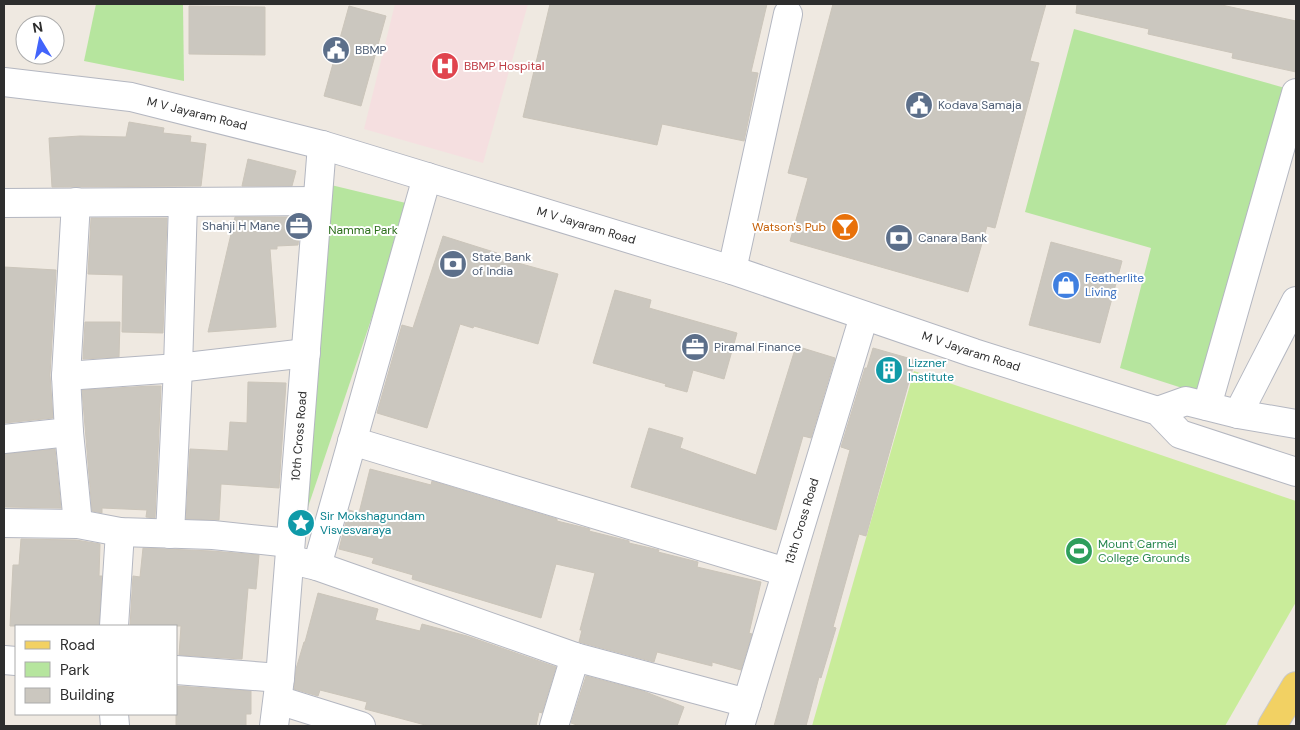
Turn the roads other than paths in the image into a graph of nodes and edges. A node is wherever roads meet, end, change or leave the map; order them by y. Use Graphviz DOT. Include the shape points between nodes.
graph roads {
  1 [pos="788,14"];
  2 [pos="4,82"];
  3 [pos="1296,93"];
  4 [pos="322,145"];
  5 [pos="427,177"];
  6 [pos="317,201"];
  7 [pos="76,202"];
  8 [pos="183,202"];
  9 [pos="4,203"];
  10 [pos="732,270"];
  11 [pos="1296,301"];
  12 [pos="864,316"];
  13 [pos="306,353"];
  14 [pos="178,368"];
  15 [pos="66,376"];
  16 [pos="1207,406"];
  17 [pos="1158,411"];
  18 [pos="1238,414"];
  19 [pos="1296,424"];
  20 [pos="69,432"];
  21 [pos="4,439"];
  22 [pos="352,441"];
  23 [pos="1296,472"];
  24 [pos="4,523"];
  25 [pos="78,524"];
  26 [pos="120,532"];
  27 [pos="170,534"];
  28 [pos="289,551"];
  29 [pos="317,566"];
  30 [pos="786,572"];
  31 [pos="114,625"];
  32 [pos="575,657"];
  33 [pos="178,670"];
  34 [pos="1296,686"];
  35 [pos="279,689"];
  36 [pos="744,714"];
  37 [pos="274,726"];
  38 [pos="361,726"];
  39 [pos="554,726"];
  40 [pos="1272,726"];
  1 -- 10 [label="street"];
  2 -- 4 [label="street, M V Jayaram Road" via="131,97"];
  3 -- 16 [label="street"];
  4 -- 5 [label="street, M V Jayaram Road"];
  4 -- 6 [label="street, 10th Cross Road"];
  5 -- 10 [label="street, M V Jayaram Road"];
  5 -- 22 [label="street"];
  6 -- 8 [label="street"];
  6 -- 13 [label="street, 10th Cross Road"];
  7 -- 8 [label="street"];
  7 -- 9 [label="street"];
  7 -- 15 [label="street"];
  8 -- 14 [label="street"];
  10 -- 12 [label="street, M V Jayaram Road"];
  11 -- 18 [label="street"];
  12 -- 17 [label="street, M V Jayaram Road"];
  12 -- 30 [label="street, 13th Cross Road"];
  13 -- 14 [label="street"];
  13 -- 28 [label="street, 10th Cross Road"];
  14 -- 15 [label="street"];
  14 -- 27 [label="street"];
  15 -- 20 [label="street"];
  16 -- 17 [label="street" via="1186,401"];
  16 -- 18 [label="street"];
  17 -- 23 [label="street, M V Jayaram Road" via="1180,434"];
  18 -- 19 [label="street"];
  20 -- 21 [label="street"];
  20 -- 25 [label="street"];
  22 -- 29 [label="street"];
  22 -- 30 [label="street"];
  24 -- 25 [label="street"];
  25 -- 26 [label="street"];
  26 -- 27 [label="street"];
  26 -- 31 [label="street"];
  27 -- 28 [label="street" via="213,535"];
  28 -- 29 [label="street"];
  28 -- 35 [label="street, 10th Cross Road"];
  29 -- 32 [label="street"];
  30 -- 36 [label="street, 13th Cross Road"];
  32 -- 36 [label="street"];
  32 -- 39 [label="street"];
  33 -- 35 [label="street"];
  34 -- 40 [label="main road"];
  35 -- 37 [label="street, 10th Cross Road"];
  35 -- 38 [label="street"];
}
